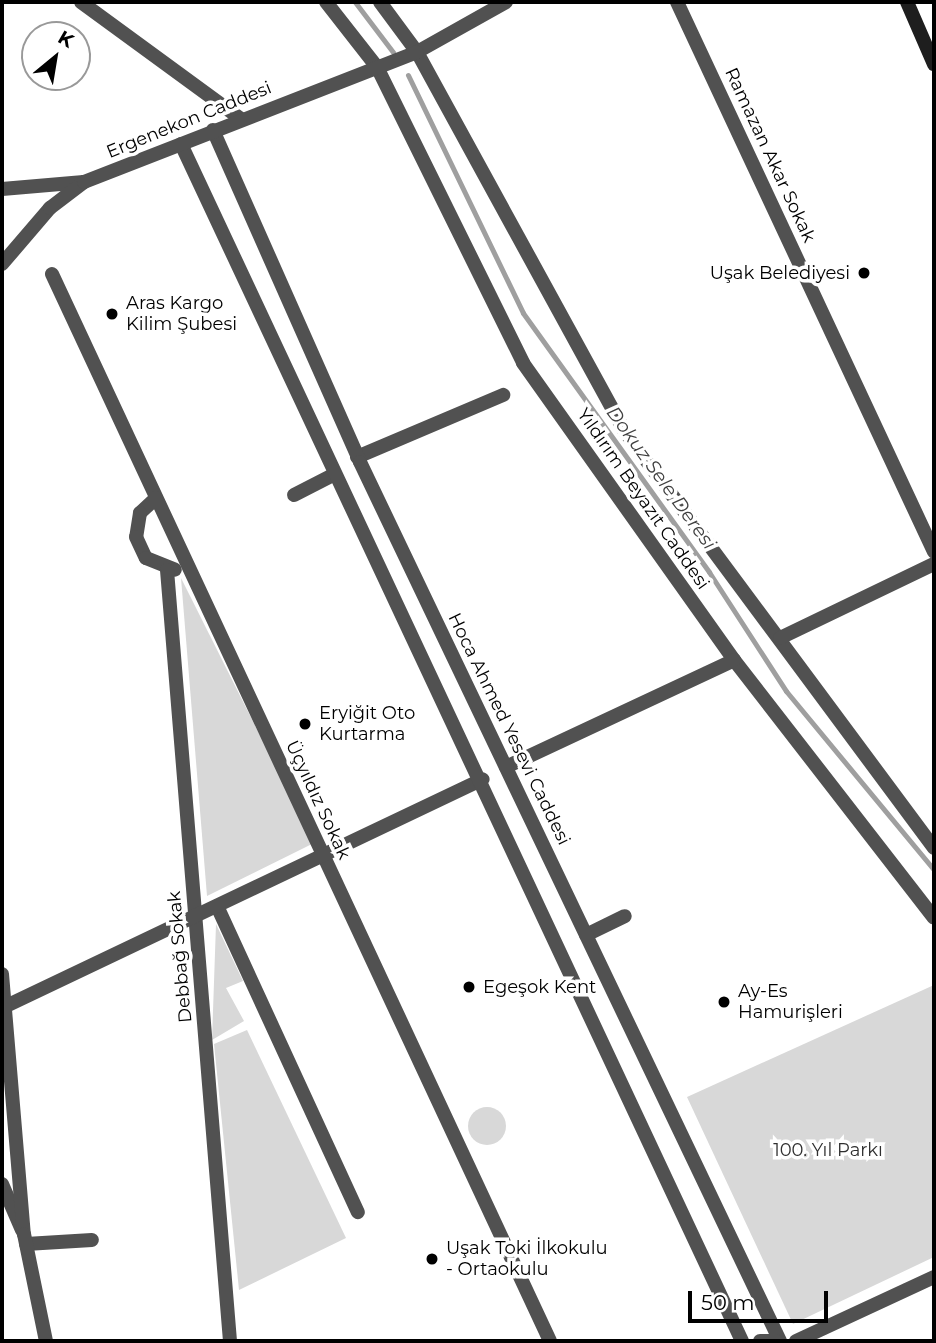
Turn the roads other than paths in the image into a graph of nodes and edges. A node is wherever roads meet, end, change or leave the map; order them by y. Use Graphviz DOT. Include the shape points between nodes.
graph roads {
  1 [pos="81,2"];
  2 [pos="326,2"];
  3 [pos="380,2"];
  4 [pos="506,2"];
  5 [pos="677,2"];
  6 [pos="907,2"];
  7 [pos="417,52"];
  8 [pos="934,64"];
  9 [pos="377,67"];
  10 [pos="241,119"];
  11 [pos="213,130"];
  12 [pos="181,144"];
  13 [pos="84,182"];
  14 [pos="2,190"];
  15 [pos="2,264"];
  16 [pos="52,274"];
  17 [pos="503,395"];
  18 [pos="357,457"];
  19 [pos="335,474"];
  20 [pos="294,495"];
  21 [pos="156,498"];
  22 [pos="934,552"];
  23 [pos="934,564"];
  24 [pos="189,568"];
  25 [pos="167,570"];
  26 [pos="780,638"];
  27 [pos="734,660"];
  28 [pos="506,767"];
  29 [pos="483,779"];
  30 [pos="934,848"];
  31 [pos="323,855"];
  32 [pos="217,906"];
  33 [pos="195,916"];
  34 [pos="625,916"];
  35 [pos="934,918"];
  36 [pos="586,935"];
  37 [pos="2,974"];
  38 [pos="3,1010"];
  39 [pos="2,1184"];
  40 [pos="359,1212"];
  41 [pos="25,1239"];
  42 [pos="92,1240"];
  43 [pos="934,1277"];
  44 [pos="46,1341"];
  45 [pos="230,1341"];
  46 [pos="550,1341"];
  47 [pos="742,1341"];
  48 [pos="760,1341"];
  49 [pos="778,1341"];
  50 [pos="796,1341"];
  1 -- 10 [label="street"];
  2 -- 9 [label="street, Yıldırım Beyazıt Caddesi"];
  3 -- 7 [label="street, Yıldırım Beyazıt Caddesi"];
  4 -- 7 [label="street, Ergenekon Caddesi"];
  5 -- 22 [label="street, Ramazan Akar Sokak"];
  6 -- 8 [label="main road"];
  7 -- 9 [label="street, Ergenekon Caddesi"];
  7 -- 26 [label="street, Yıldırım Beyazıt Caddesi" via="623,429"];
  9 -- 10 [label="street, Ergenekon Caddesi"];
  9 -- 27 [label="street, Yıldırım Beyazıt Caddesi" via="523,363"];
  10 -- 11 [label="street, Ergenekon Caddesi"];
  11 -- 12 [label="street, Ergenekon Caddesi"];
  11 -- 18 [label="street, Hoca Ahmed Yesevi Caddesi"];
  12 -- 13 [label="street, Ergenekon Caddesi"];
  12 -- 19 [label="street"];
  13 -- 14 [label="street"];
  13 -- 15 [label="street, Ergenekon Caddesi" via="50,208"];
  16 -- 21 [label="street, Üçyıldız Sokak"];
  17 -- 18 [label="street"];
  18 -- 28 [label="street, Hoca Ahmed Yesevi Caddesi"];
  19 -- 20 [label="street"];
  19 -- 29 [label="street"];
  21 -- 24 [label="street, Üçyıldız Sokak"];
  21 -- 25 [label="street" via="140,513 136,537 146,558"];
  23 -- 26 [label="street"];
  24 -- 25 [label="street"];
  24 -- 31 [label="street, Üçyıldız Sokak"];
  25 -- 33 [label="street, Debbağ Sokak"];
  26 -- 30 [label="street, Yıldırım Beyazıt Caddesi"];
  27 -- 28 [label="street"];
  27 -- 35 [label="street, Yıldırım Beyazıt Caddesi"];
  28 -- 36 [label="street, Hoca Ahmed Yesevi Caddesi"];
  29 -- 31 [label="street"];
  29 -- 47 [label="street"];
  31 -- 32 [label="street"];
  31 -- 46 [label="street, Üçyıldız Sokak"];
  32 -- 33 [label="street"];
  32 -- 40 [label="street"];
  33 -- 38 [label="street"];
  33 -- 45 [label="street, Debbağ Sokak"];
  34 -- 36 [label="street"];
  36 -- 49 [label="street, Hoca Ahmed Yesevi Caddesi"];
  37 -- 38 [label="street"];
  38 -- 41 [label="street"];
  39 -- 41 [label="street"];
  41 -- 42 [label="street"];
  41 -- 44 [label="street"];
  43 -- 50 [label="street"];
  48 -- 49 [label="street"];
}
